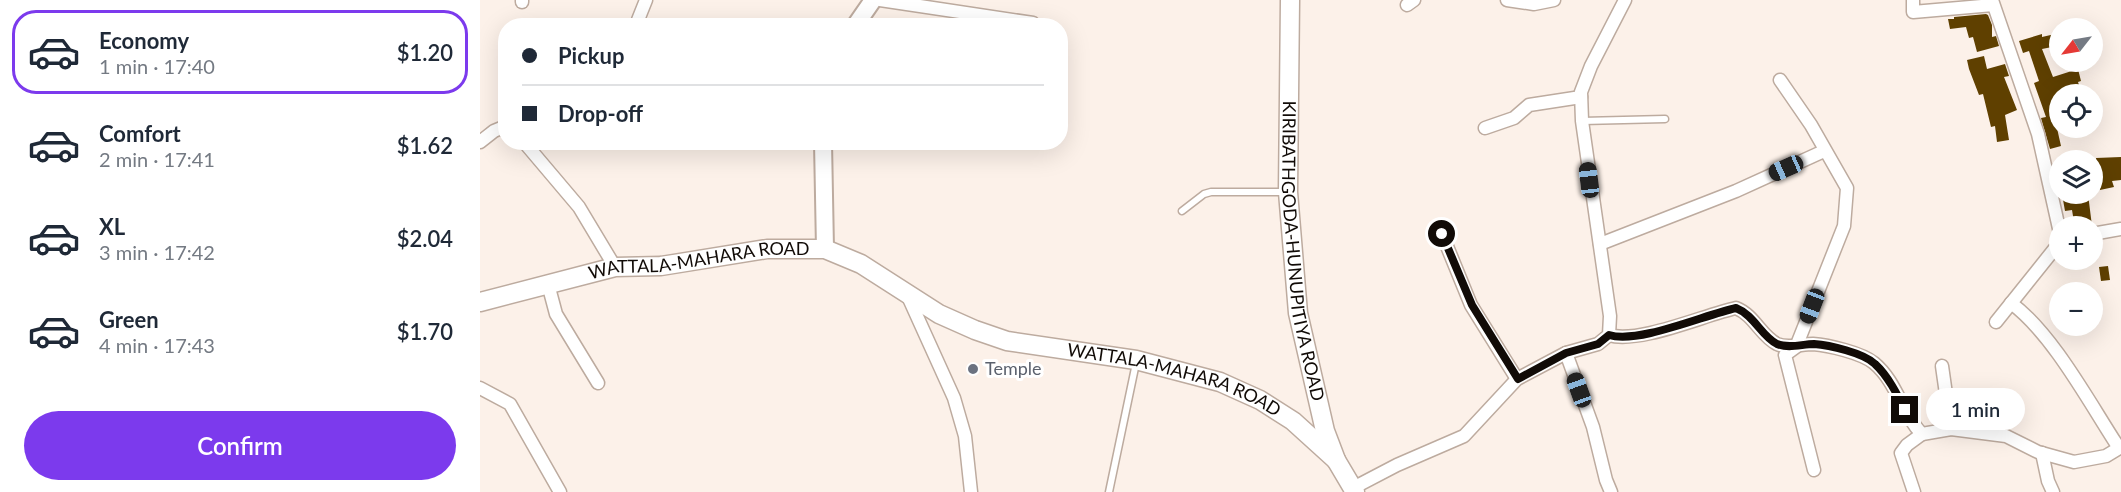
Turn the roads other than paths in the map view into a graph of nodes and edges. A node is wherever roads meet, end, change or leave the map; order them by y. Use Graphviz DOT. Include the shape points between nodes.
graph roads {
  1 [pos="646,0"];
  2 [pos="873,0"];
  3 [pos="880,0"];
  4 [pos="1290,0"];
  5 [pos="1507,0"];
  6 [pos="1554,0"];
  7 [pos="1625,0"];
  8 [pos="1913,0"];
  9 [pos="1993,2"];
  10 [pos="639,18"];
  11 [pos="861,18"];
  12 [pos="1000,18"];
  13 [pos="1780,80"];
  14 [pos="1581,97"];
  15 [pos="1665,119"];
  16 [pos="1582,121"];
  17 [pos="1485,128"];
  18 [pos="498,129"];
  19 [pos="480,142"];
  20 [pos="531,150"];
  21 [pos="823,150"];
  22 [pos="1824,151"];
  23 [pos="1288,192"];
  24 [pos="1182,211"];
  25 [pos="2056,216"];
  26 [pos="2121,229"];
  27 [pos="2103,232"];
  28 [pos="1442,234"];
  29 [pos="1600,244"];
  30 [pos="825,249"];
  31 [pos="2049,256"];
  32 [pos="615,267"];
  33 [pos="548,284"];
  34 [pos="906,291"];
  35 [pos="480,302"];
  36 [pos="2011,303"];
  37 [pos="1996,322"];
  38 [pos="1609,335"];
  39 [pos="1796,347"];
  40 [pos="1566,353"];
  41 [pos="1136,360"];
  42 [pos="1942,366"];
  43 [pos="1518,379"];
  44 [pos="598,383"];
  45 [pos="480,388"];
  46 [pos="1951,429"];
  47 [pos="1922,434"];
  48 [pos="2120,448"];
  49 [pos="2043,453"];
  50 [pos="1336,460"];
  51 [pos="1814,470"];
  52 [pos="1354,490"];
  53 [pos="561,492"];
  54 [pos="971,492"];
  55 [pos="1109,492"];
  56 [pos="1611,492"];
  57 [pos="1914,492"];
  58 [pos="2053,492"];
  1 -- 10 [label="street"];
  2 -- 11 [label="street"];
  3 -- 12 [label="street"];
  4 -- 23 [label="main road, KIRIBATHGODA-HUNUPITIYA ROAD"];
  5 -- 6 [label="street" via="1534,4"];
  7 -- 14 [label="street" via="1591,66"];
  8 -- 9 [label="street" via="1913,12"];
  9 -- 25 [label="street" via="2038,134"];
  13 -- 22 [label="street"];
  14 -- 16 [label="street"];
  14 -- 17 [label="street" via="1529,105 1514,118"];
  15 -- 16 [label="lane"];
  16 -- 29 [label="street"];
  18 -- 19 [label="street"];
  20 -- 32 [label="street" via="579,207"];
  21 -- 30 [label="street"];
  22 -- 29 [label="street" via="1736,191"];
  22 -- 39 [label="street" via="1847,188 1844,226"];
  23 -- 24 [label="lane" via="1211,192"];
  23 -- 50 [label="main road, KIRIBATHGODA-HUNUPITIYA ROAD" via="1298,313 1325,430"];
  26 -- 27 [label="street"];
  28 -- 43 [label="street" via="1472,305"];
  29 -- 38 [label="street"];
  30 -- 32 [label="main road, WATTALA-MAHARA ROAD" via="767,249 661,266"];
  30 -- 34 [label="main road, WATTALA-MAHARA ROAD" via="861,264"];
  31 -- 36 [label="street"];
  32 -- 33 [label="main road, WATTALA-MAHARA ROAD"];
  33 -- 35 [label="main road, WATTALA-MAHARA ROAD"];
  33 -- 44 [label="street" via="555,314"];
  34 -- 41 [label="main road, WATTALA-MAHARA ROAD" via="939,314 1007,341"];
  34 -- 54 [label="street" via="954,398 966,436"];
  36 -- 37 [label="street"];
  36 -- 48 [label="street" via="2026,313 2059,356"];
  38 -- 39 [label="street" via="1623,338 1736,308 1746,312 1776,344"];
  38 -- 40 [label="street" via="1598,344"];
  39 -- 47 [label="street" via="1812,344 1845,350 1873,362"];
  39 -- 51 [label="street" via="1785,355"];
  40 -- 43 [label="street"];
  40 -- 56 [label="street"];
  41 -- 50 [label="main road, WATTALA-MAHARA ROAD" via="1220,382 1260,400 1293,421"];
  41 -- 55 [label="lane"];
  42 -- 46 [label="street"];
  43 -- 52 [label="street" via="1464,436 1398,465"];
  45 -- 53 [label="street" via="510,404"];
  46 -- 47 [label="street"];
  46 -- 49 [label="street" via="2006,436"];
  47 -- 57 [label="street" via="1901,453"];
  48 -- 49 [label="street" via="2106,456 2074,462"];
  49 -- 58 [label="street"];
  50 -- 52 [label="main road, KIRIBATHGODA-HUNUPITIYA ROAD"];
}
